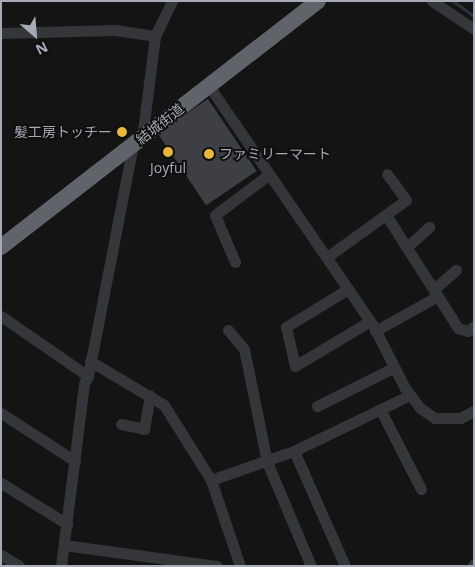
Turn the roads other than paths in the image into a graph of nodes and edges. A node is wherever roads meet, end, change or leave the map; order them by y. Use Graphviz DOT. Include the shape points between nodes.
graph roads {
  1 [pos="172,1"];
  2 [pos="318,1"];
  3 [pos="432,1"];
  4 [pos="474,29"];
  5 [pos="1,33"];
  6 [pos="156,36"];
  7 [pos="209,86"];
  8 [pos="138,142"];
  9 [pos="387,174"];
  10 [pos="268,175"];
  11 [pos="386,215"];
  12 [pos="429,227"];
  13 [pos="1,247"];
  14 [pos="407,247"];
  15 [pos="327,257"];
  16 [pos="234,262"];
  17 [pos="456,270"];
  18 [pos="348,289"];
  19 [pos="436,293"];
  20 [pos="1,316"];
  21 [pos="373,326"];
  22 [pos="474,326"];
  23 [pos="228,330"];
  24 [pos="90,361"];
  25 [pos="393,368"];
  26 [pos="88,376"];
  27 [pos="410,394"];
  28 [pos="150,396"];
  29 [pos="317,406"];
  30 [pos="380,409"];
  31 [pos="474,411"];
  32 [pos="1,413"];
  33 [pos="121,424"];
  34 [pos="294,451"];
  35 [pos="75,461"];
  36 [pos="267,462"];
  37 [pos="210,480"];
  38 [pos="1,483"];
  39 [pos="421,489"];
  40 [pos="68,524"];
  41 [pos="64,545"];
  42 [pos="1,555"];
  43 [pos="19,566"];
  44 [pos="61,566"];
  45 [pos="217,566"];
  46 [pos="240,566"];
  47 [pos="312,566"];
  48 [pos="344,566"];
  1 -- 6 [label="street"];
  2 -- 7 [label="highway, 結城街道"];
  3 -- 4 [label="street"];
  5 -- 6 [label="street" via="115,30"];
  6 -- 8 [label="street"];
  7 -- 8 [label="highway, 結城街道"];
  7 -- 10 [label="street"];
  8 -- 13 [label="highway, 結城街道"];
  8 -- 24 [label="street"];
  9 -- 11 [label="street" via="406,200"];
  10 -- 15 [label="street"];
  10 -- 16 [label="street" via="215,216"];
  11 -- 14 [label="street"];
  11 -- 15 [label="street"];
  12 -- 14 [label="street"];
  14 -- 19 [label="street"];
  15 -- 18 [label="street"];
  17 -- 19 [label="street"];
  18 -- 21 [label="street"];
  18 -- 21 [label="street" via="286,328 295,366"];
  19 -- 21 [label="street"];
  19 -- 22 [label="street" via="458,328 468,331"];
  20 -- 26 [label="street"];
  21 -- 25 [label="street"];
  23 -- 36 [label="street" via="244,349"];
  24 -- 26 [label="street"];
  24 -- 28 [label="street"];
  25 -- 27 [label="street"];
  25 -- 29 [label="street"];
  26 -- 35 [label="street" via="84,383"];
  27 -- 30 [label="street"];
  27 -- 31 [label="street" via="420,408 435,418 460,418"];
  28 -- 33 [label="street" via="144,429"];
  28 -- 37 [label="street" via="164,405"];
  30 -- 34 [label="street"];
  30 -- 39 [label="street"];
  32 -- 35 [label="street"];
  34 -- 36 [label="street"];
  34 -- 48 [label="street"];
  35 -- 40 [label="street"];
  36 -- 37 [label="street"];
  36 -- 47 [label="street"];
  37 -- 46 [label="street"];
  38 -- 40 [label="street"];
  40 -- 41 [label="street"];
  41 -- 44 [label="street"];
  41 -- 45 [label="street"];
  42 -- 43 [label="street"];
}
